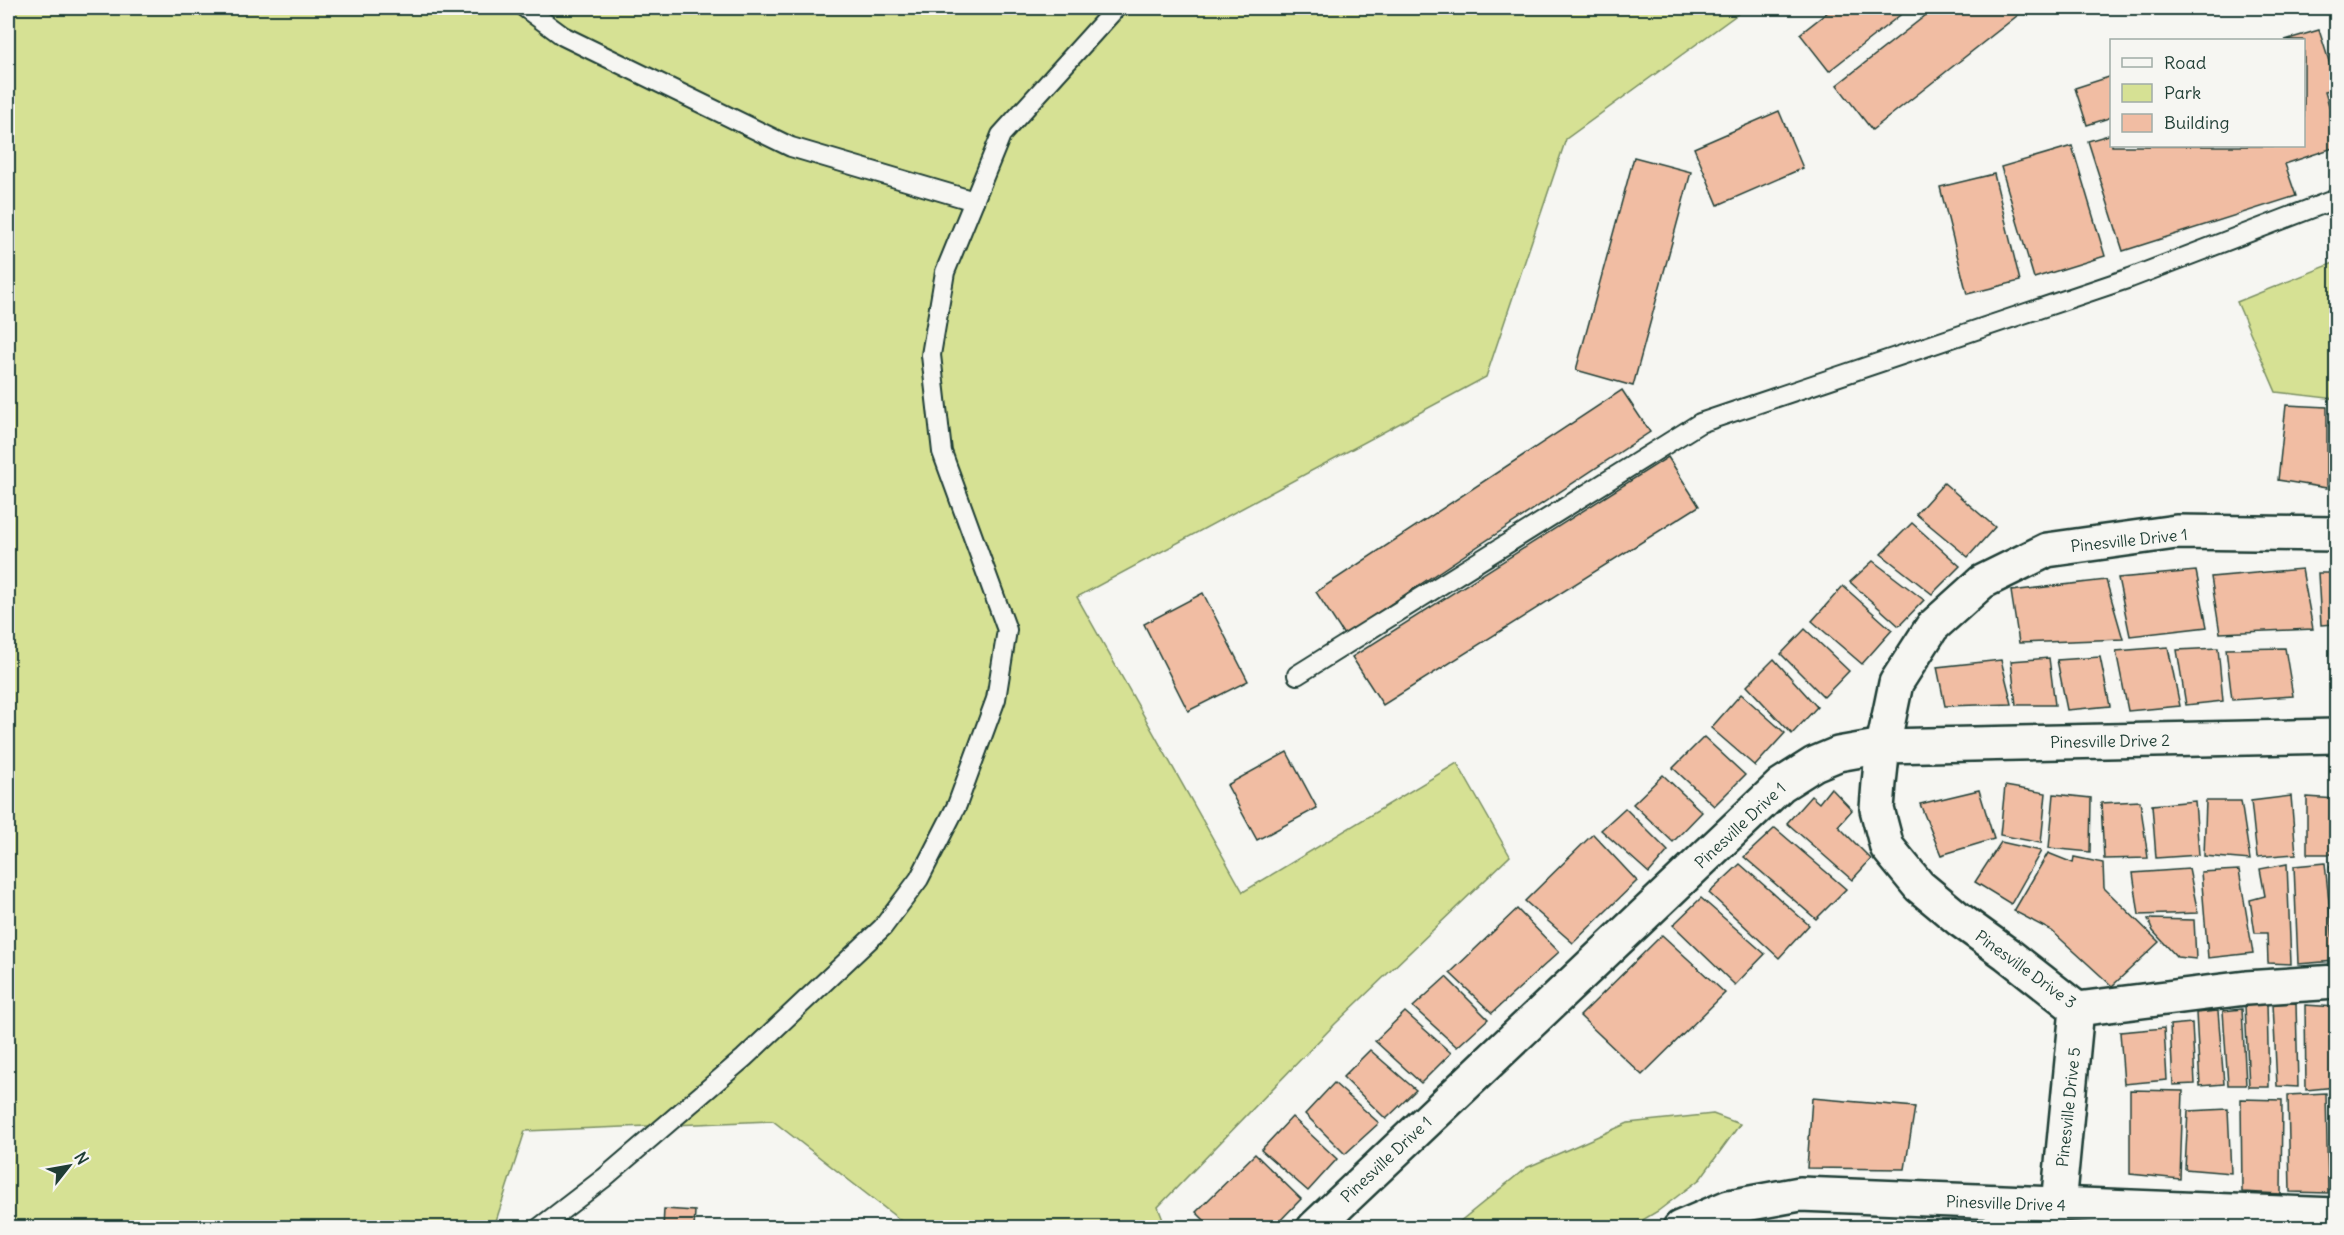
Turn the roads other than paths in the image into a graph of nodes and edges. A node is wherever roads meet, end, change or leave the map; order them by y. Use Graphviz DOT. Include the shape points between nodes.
graph roads {
  1 [pos="525,8"];
  2 [pos="1116,8"];
  3 [pos="2337,199"];
  4 [pos="974,201"];
  5 [pos="2337,534"];
  6 [pos="1297,675"];
  7 [pos="2337,736"];
  8 [pos="1883,746"];
  9 [pos="2337,982"];
  10 [pos="2077,1009"];
  11 [pos="2058,1205"];
  12 [pos="2337,1215"];
  13 [pos="539,1227"];
  14 [pos="1314,1227"];
  15 [pos="1680,1227"];
  1 -- 4 [label="lane" via="563,36 791,147"];
  2 -- 4 [label="lane" via="1001,135"];
  3 -- 6 [label="lane" via="2130,278 1700,423"];
  4 -- 13 [label="lane" via="945,272 931,355 942,452 1007,630 996,699 957,805 919,879 883,927 744,1058 604,1178"];
  5 -- 8 [label="street, Pinesville Drive 1" via="2176,532 2047,550 1982,582 1932,627 1896,683"];
  7 -- 8 [label="street, Pinesville Drive 2"];
  8 -- 10 [label="street, Pinesville Drive 3" via="1877,809 1887,847 1919,886"];
  8 -- 14 [label="street, Pinesville Drive 1" via="1838,754 1781,785"];
  9 -- 10 [label="street, Pinesville Drive 3" via="2246,988"];
  10 -- 11 [label="street, Pinesville Drive 5"];
  11 -- 12 [label="street, Pinesville Drive 4"];
  11 -- 15 [label="street, Pinesville Drive 4" via="1800,1194 1729,1207"];
}
